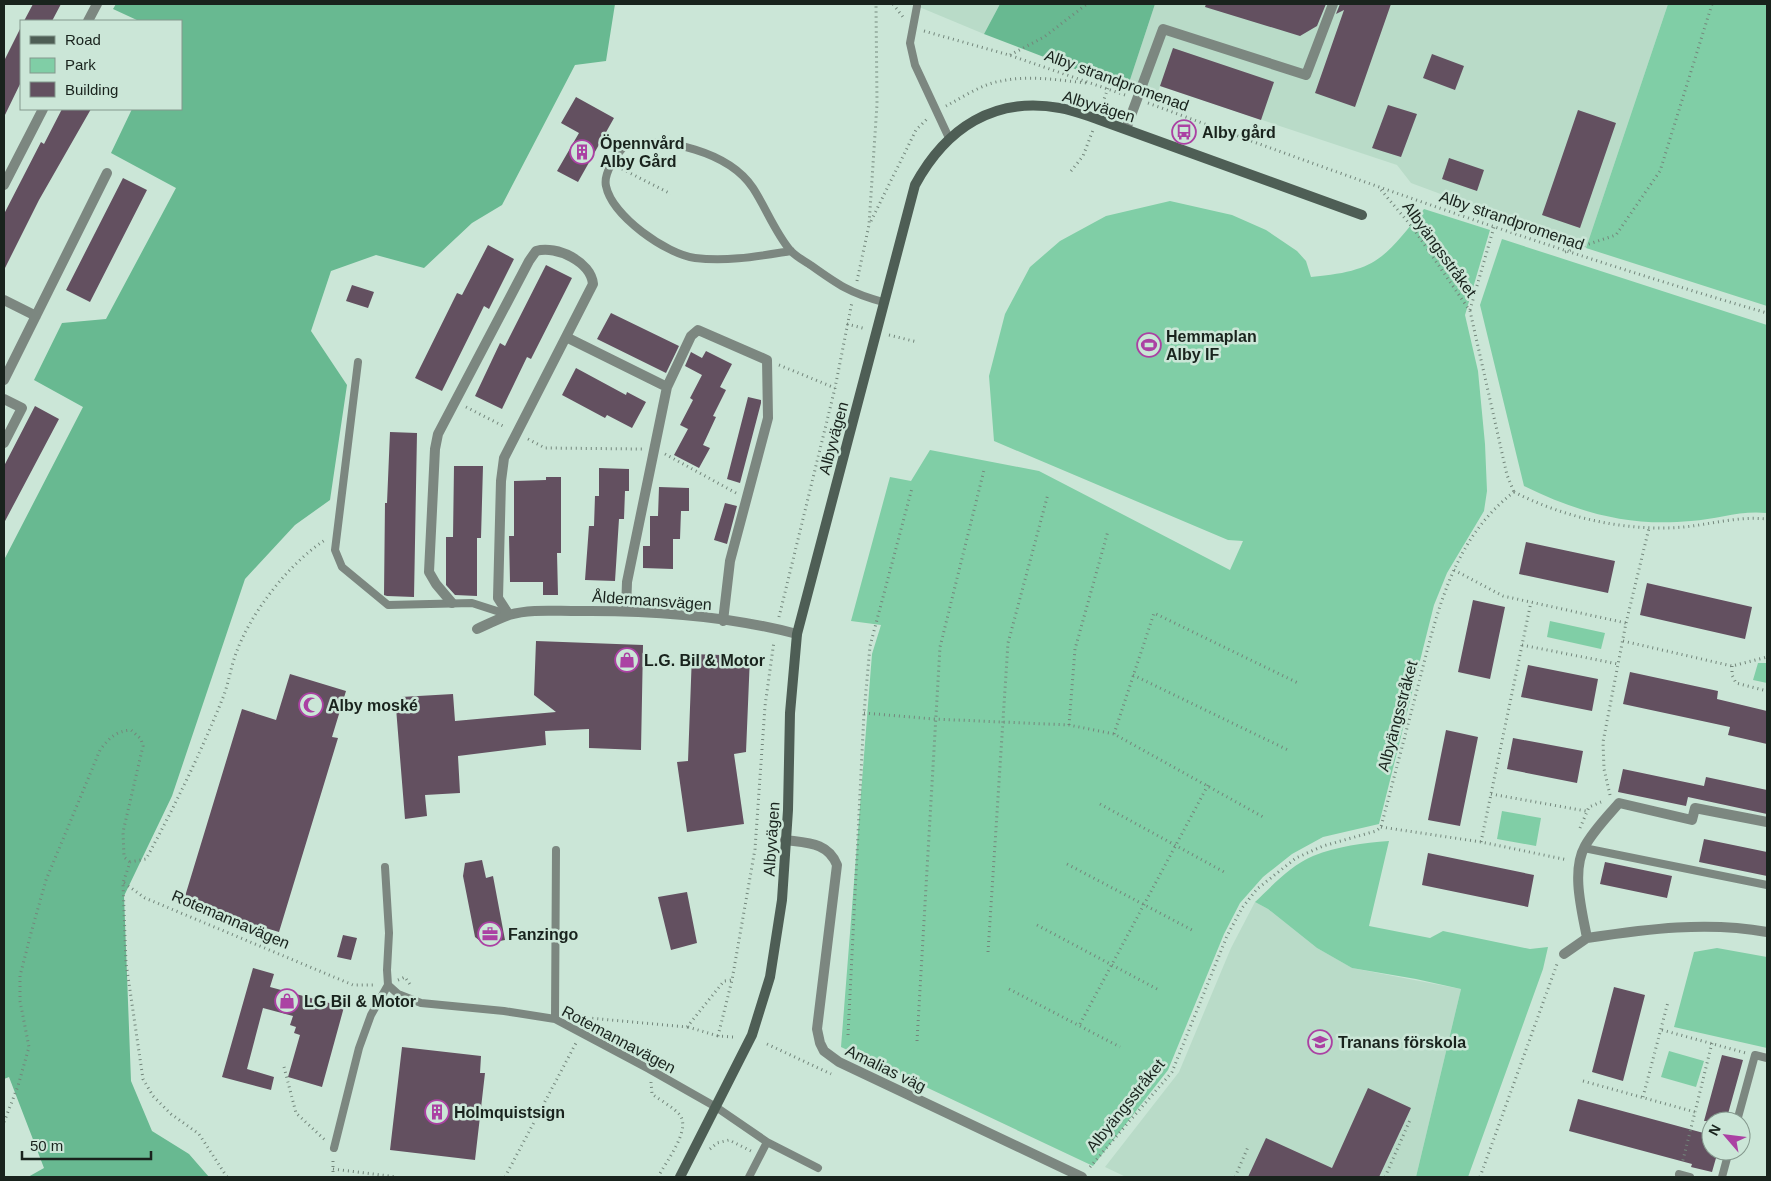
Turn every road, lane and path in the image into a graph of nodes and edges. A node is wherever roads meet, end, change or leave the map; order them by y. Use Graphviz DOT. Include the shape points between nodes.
graph roads {
  1 [pos="97,4"];
  2 [pos="876,4"];
  3 [pos="1088,4"];
  4 [pos="1333,4"];
  5 [pos="1712,4"];
  6 [pos="917,6"];
  7 [pos="89,20"];
  8 [pos="911,27"];
  9 [pos="1009,55"];
  10 [pos="1136,99"];
  11 [pos="42,110"];
  12 [pos="1126,129"];
  13 [pos="949,138"];
  14 [pos="612,165"];
  15 [pos="108,173"];
  16 [pos="4,185"];
  17 [pos="1381,189"];
  18 [pos="671,194"];
  19 [pos="1362,215"];
  20 [pos="1494,227"];
  21 [pos="791,251"];
  22 [pos="1564,252"];
  23 [pos="854,294"];
  24 [pos="4,300"];
  25 [pos="883,302"];
  26 [pos="1470,311"];
  27 [pos="1767,313"];
  28 [pos="36,316"];
  29 [pos="566,337"];
  30 [pos="767,360"];
  31 [pos="358,362"];
  32 [pos="4,380"];
  33 [pos="667,387"];
  34 [pos="835,388"];
  35 [pos="4,399"];
  36 [pos="451,406"];
  37 [pos="516,433"];
  38 [pos="4,443"];
  39 [pos="655,449"];
  40 [pos="984,470"];
  41 [pos="912,488"];
  42 [pos="1514,492"];
  43 [pos="1048,494"];
  44 [pos="746,499"];
  45 [pos="1767,519"];
  46 [pos="1648,528"];
  47 [pos="1108,531"];
  48 [pos="337,536"];
  49 [pos="1454,570"];
  50 [pos="1531,602"];
  51 [pos="452,603"];
  52 [pos="626,610"];
  53 [pos="509,615"];
  54 [pos="724,620"];
  55 [pos="1626,623"];
  56 [pos="776,628"];
  57 [pos="478,629"];
  58 [pos="797,634"];
  59 [pos="1623,641"];
  60 [pos="1522,645"];
  61 [pos="1767,656"];
  62 [pos="1618,664"];
  63 [pos="1732,666"];
  64 [pos="1133,675"];
  65 [pos="1300,684"];
  66 [pos="1767,691"];
  67 [pos="864,713"];
  68 [pos="934,719"];
  69 [pos="1003,722"];
  70 [pos="1069,725"];
  71 [pos="1114,734"];
  72 [pos="1288,750"];
  73 [pos="1208,785"];
  74 [pos="1491,794"];
  75 [pos="1100,804"];
  76 [pos="1586,811"];
  77 [pos="1265,818"];
  78 [pos="1767,822"];
  79 [pos="1381,827"];
  80 [pos="1578,837"];
  81 [pos="785,840"];
  82 [pos="1480,842"];
  83 [pos="1175,844"];
  84 [pos="1584,848"];
  85 [pos="556,850"];
  86 [pos="1573,861"];
  87 [pos="130,862"];
  88 [pos="1068,864"];
  89 [pos="385,867"];
  90 [pos="1226,872"];
  91 [pos="123,883"];
  92 [pos="1767,885"];
  93 [pos="1144,906"];
  94 [pos="1037,925"];
  95 [pos="1192,930"];
  96 [pos="1767,932"];
  97 [pos="1587,938"];
  98 [pos="988,952"];
  99 [pos="1564,954"];
  100 [pos="1112,964"];
  101 [pos="732,980"];
  102 [pos="388,985"];
  103 [pos="1009,988"];
  104 [pos="1157,989"];
  105 [pos="1668,1002"];
  106 [pos="555,1019"];
  107 [pos="1080,1024"];
  108 [pos="688,1027"];
  109 [pos="1662,1030"];
  110 [pos="580,1034"];
  111 [pos="848,1034"];
  112 [pos="718,1036"];
  113 [pos="733,1037"];
  114 [pos="917,1041"];
  115 [pos="1712,1043"];
  116 [pos="1120,1047"];
  117 [pos="1755,1055"];
  118 [pos="1767,1058"];
  119 [pos="284,1067"];
  120 [pos="649,1069"];
  121 [pos="1583,1082"];
  122 [pos="1643,1097"];
  123 [pos="716,1107"];
  124 [pos="1740,1111"];
  125 [pos="1694,1112"];
  126 [pos="1410,1120"];
  127 [pos="4,1122"];
  128 [pos="767,1142"];
  129 [pos="1248,1147"];
  130 [pos="334,1148"];
  131 [pos="708,1151"];
  132 [pos="760,1156"];
  133 [pos="1726,1161"];
  134 [pos="818,1168"];
  135 [pos="332,1169"];
  136 [pos="1679,1174"];
  137 [pos="227,1177"];
  138 [pos="332,1177"];
  139 [pos="397,1177"];
  140 [pos="505,1177"];
  141 [pos="658,1177"];
  142 [pos="680,1177"];
  143 [pos="748,1177"];
  144 [pos="1082,1177"];
  145 [pos="1235,1177"];
  146 [pos="1385,1177"];
  147 [pos="1480,1177"];
  148 [pos="1690,1177"];
  149 [pos="1722,1177"];
  1 -- 7 [label="street"];
  2 -- 23 [label="path" via="877,104 869,225"];
  3 -- 9 [label="path" via="1044,37"];
  4 -- 10 [label="street" via="1306,75 1163,28"];
  5 -- 22 [label="path" via="1660,171 1616,235"];
  6 -- 8 [label="lane"];
  8 -- 9 [label="path, Alby strandpromenad"];
  8 -- 13 [label="lane" via="910,43 915,65"];
  9 -- 10 [label="path, Alby strandpromenad"];
  10 -- 12 [label="street"];
  10 -- 17 [label="path, Alby strandpromenad"];
  11 -- 16 [label="street"];
  12 -- 13 [label="street, Albyvägen" via="1062,108 1036,105 990,112"];
  12 -- 19 [label="street, Albyvägen"];
  13 -- 25 [label="street, Albyvägen" via="915,185"];
  14 -- 18 [label="path"];
  14 -- 21 [label="lane" via="606,187 638,230 658,244 693,258 733,260"];
  14 -- 21 [label="lane" via="625,145 637,142 697,149 743,175"];
  15 -- 28 [label="street"];
  17 -- 20 [label="path, Alby strandpromenad"];
  17 -- 26 [label="path, Albyängsstråket"];
  20 -- 22 [label="path, Alby strandpromenad"];
  20 -- 26 [label="path"];
  21 -- 23 [label="lane"];
  22 -- 27 [label="path, Alby strandpromenad"];
  23 -- 25 [label="lane"];
  23 -- 34 [label="path"];
  24 -- 28 [label="street"];
  25 -- 58 [label="street, Albyvägen"];
  26 -- 42 [label="path, Albyängsstråket" via="1507,475"];
  28 -- 32 [label="street"];
  29 -- 33 [label="street"];
  29 -- 36 [label="street" via="593,284 592,277 586,267 554,250 536,251"];
  29 -- 37 [label="street"];
  30 -- 33 [label="street" via="698,330 691,336"];
  30 -- 34 [label="path"];
  30 -- 44 [label="street" via="768,418"];
  31 -- 48 [label="lane"];
  33 -- 39 [label="street"];
  34 -- 56 [label="path"];
  35 -- 38 [label="street" via="22,408"];
  36 -- 37 [label="path" via="461,404"];
  36 -- 51 [label="street" via="435,449 429,572"];
  37 -- 39 [label="path" via="545,448"];
  37 -- 53 [label="street" via="504,458 501,481 498,598"];
  39 -- 44 [label="path"];
  39 -- 52 [label="street" via="627,582"];
  40 -- 68 [label="path" via="940,648"];
  41 -- 67 [label="path" via="870,646"];
  42 -- 46 [label="path" via="1536,503 1612,525"];
  42 -- 49 [label="path, Albyängsstråket" via="1496,506 1478,528"];
  43 -- 69 [label="path" via="1008,643"];
  44 -- 54 [label="street" via="730,561"];
  45 -- 46 [label="path"];
  46 -- 55 [label="path"];
  47 -- 70 [label="path" via="1075,648"];
  48 -- 51 [label="lane" via="335,550 342,567 388,605"];
  48 -- 87 [label="path" via="323,541 276,583 252,620 235,655 223,699 172,810 146,859"];
  49 -- 50 [label="path" via="1503,596"];
  49 -- 79 [label="path, Albyängsstråket" via="1442,596"];
  50 -- 55 [label="path"];
  50 -- 60 [label="path"];
  51 -- 53 [label="lane" via="472,603"];
  52 -- 53 [label="street, Åldermansvägen" via="531,611"];
  52 -- 54 [label="street, Åldermansvägen"];
  53 -- 57 [label="street, Åldermansvägen"];
  54 -- 56 [label="street, Åldermansvägen"];
  55 -- 59 [label="path"];
  56 -- 58 [label="street, Åldermansvägen"];
  56 -- 101 [label="path" via="765,706 755,849"];
  58 -- 81 [label="street, Albyvägen"];
  59 -- 62 [label="path"];
  59 -- 63 [label="path"];
  60 -- 62 [label="path"];
  60 -- 74 [label="path"];
  61 -- 63 [label="path"];
  62 -- 76 [label="path" via="1603,742 1604,769 1611,798"];
  63 -- 66 [label="path" via="1736,683"];
  64 -- 65 [label="path" via="1154,613"];
  64 -- 71 [label="path"];
  64 -- 72 [label="path"];
  67 -- 68 [label="path"];
  67 -- 111 [label="path"];
  68 -- 69 [label="path"];
  68 -- 114 [label="path"];
  69 -- 70 [label="path"];
  69 -- 98 [label="path"];
  70 -- 71 [label="path"];
  71 -- 73 [label="path"];
  73 -- 77 [label="path"];
  73 -- 83 [label="path"];
  74 -- 76 [label="path"];
  74 -- 82 [label="path"];
  75 -- 83 [label="path"];
  76 -- 80 [label="path"];
  78 -- 84 [label="street" via="1695,808 1692,820 1619,803"];
  79 -- 82 [label="path"];
  79 -- 144 [label="path, Albyängsstråket" via="1296,858 1257,889 1227,936 1172,1072"];
  81 -- 123 [label="street, Albyvägen" via="782,900 770,977 752,1035"];
  81 -- 144 [label="street, Amalias väg" via="824,846 837,865 817,1030 824,1050 831,1058"];
  82 -- 86 [label="path"];
  83 -- 90 [label="path"];
  83 -- 93 [label="path"];
  84 -- 92 [label="lane"];
  84 -- 97 [label="street" via="1578,874"];
  85 -- 106 [label="lane"];
  87 -- 91 [label="path"];
  87 -- 127 [label="path" via="124,857 123,832 143,746 141,739 131,730 120,731 108,738 100,750 46,880 20,976 20,1001 29,1047"];
  88 -- 93 [label="path"];
  89 -- 102 [label="lane"];
  91 -- 102 [label="path, Rotemannavägen" via="145,898 353,984"];
  91 -- 137 [label="path" via="126,963 143,1079 153,1096 171,1114 199,1134"];
  93 -- 95 [label="path"];
  93 -- 100 [label="path"];
  94 -- 100 [label="path"];
  96 -- 97 [label="street" via="1697,926"];
  97 -- 99 [label="street"];
  99 -- 147 [label="path" via="1554,969"];
  100 -- 104 [label="path"];
  100 -- 107 [label="path"];
  101 -- 108 [label="path" via="724,981"];
  101 -- 112 [label="path"];
  102 -- 106 [label="lane, Rotemannavägen" via="398,994 421,1003"];
  102 -- 130 [label="lane" via="371,1015 359,1048"];
  103 -- 107 [label="path"];
  105 -- 109 [label="path"];
  106 -- 110 [label="lane, Rotemannavägen"];
  107 -- 116 [label="path"];
  108 -- 110 [label="path" via="589,1018"];
  108 -- 112 [label="path"];
  109 -- 115 [label="path"];
  109 -- 122 [label="path"];
  110 -- 120 [label="lane, Rotemannavägen"];
  110 -- 140 [label="path"];
  112 -- 113 [label="path"];
  115 -- 117 [label="path"];
  115 -- 125 [label="path"];
  117 -- 118 [label="lane"];
  117 -- 124 [label="lane"];
  119 -- 130 [label="path" via="296,1112"];
  120 -- 123 [label="lane, Rotemannavägen"];
  120 -- 141 [label="path" via="652,1094 680,1114 684,1125"];
  121 -- 122 [label="path"];
  122 -- 125 [label="path"];
  123 -- 128 [label="lane, Rotemannavägen"];
  123 -- 142 [label="street, Albyvägen"];
  125 -- 136 [label="path"];
  126 -- 146 [label="path"];
  128 -- 132 [label="lane"];
  128 -- 134 [label="lane, Rotemannavägen"];
  129 -- 145 [label="path"];
  130 -- 135 [label="path"];
  131 -- 132 [label="path" via="717,1142 729,1140"];
  132 -- 143 [label="lane"];
  133 -- 149 [label="lane"];
  135 -- 138 [label="path"];
  135 -- 139 [label="path"];
  136 -- 148 [label="lane"];
}
